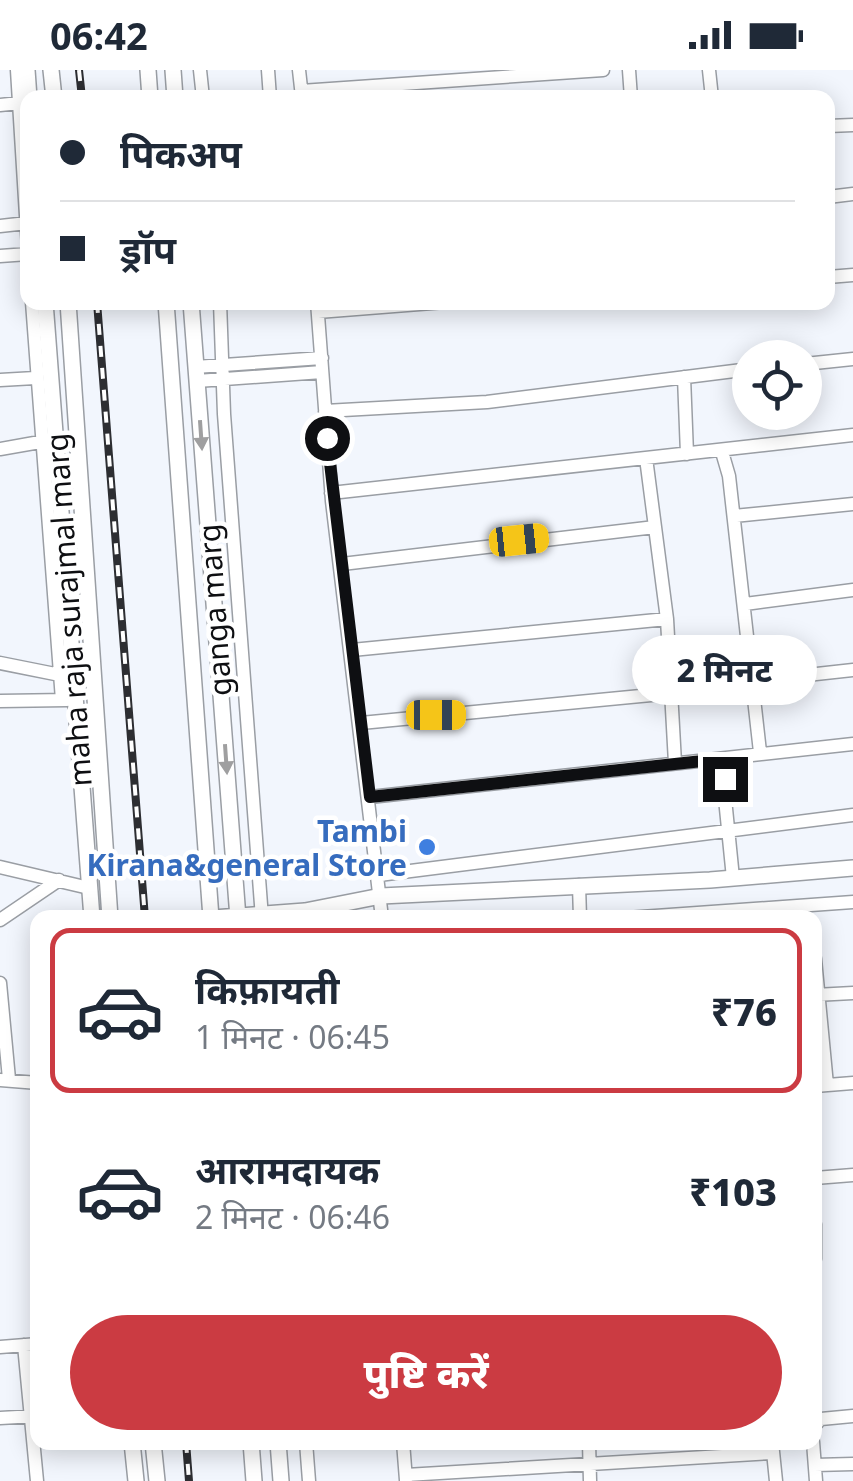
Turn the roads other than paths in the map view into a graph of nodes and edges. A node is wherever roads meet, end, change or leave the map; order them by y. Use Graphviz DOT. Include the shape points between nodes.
graph roads {
  1 [pos="603,70"];
  2 [pos="351,90"];
  3 [pos="32,310"];
  4 [pos="45,310"];
  5 [pos="69,310"];
  6 [pos="167,310"];
  7 [pos="191,310"];
  8 [pos="220,310"];
  9 [pos="317,310"];
  10 [pos="853,359"];
  11 [pos="822,362"];
  12 [pos="322,365"];
  13 [pos="732,372"];
  14 [pos="224,373"];
  15 [pos="196,374"];
  16 [pos="684,377"];
  17 [pos="35,378"];
  18 [pos="0,380"];
  19 [pos="325,411"];
  20 [pos="853,434"];
  21 [pos="40,442"];
  22 [pos="0,449"];
  23 [pos="722,452"];
  24 [pos="687,454"];
  25 [pos="646,458"];
  26 [pos="332,493"];
  27 [pos="853,504"];
  28 [pos="734,516"];
  29 [pos="655,527"];
  30 [pos="342,564"];
  31 [pos="853,590"];
  32 [pos="745,604"];
  33 [pos="667,619"];
  34 [pos="352,650"];
  35 [pos="0,663"];
  36 [pos="853,670"];
  37 [pos="60,675"];
  38 [pos="753,682"];
  39 [pos="672,693"];
  40 [pos="96,699"];
  41 [pos="68,700"];
  42 [pos="0,701"];
  43 [pos="361,723"];
  44 [pos="853,744"];
  45 [pos="760,752"];
  46 [pos="721,759"];
  47 [pos="675,763"];
  48 [pos="370,797"];
  49 [pos="853,815"];
  50 [pos="730,832"];
  51 [pos="0,866"];
  52 [pos="853,868"];
  53 [pos="379,875"];
  54 [pos="733,878"];
  55 [pos="58,880"];
  56 [pos="579,885"];
  57 [pos="89,888"];
  58 [pos="381,896"];
  59 [pos="853,902"];
  60 [pos="91,910"];
  61 [pos="109,910"];
  62 [pos="211,910"];
  63 [pos="237,910"];
  64 [pos="262,910"];
  65 [pos="302,910"];
  66 [pos="382,910"];
  67 [pos="580,910"];
  68 [pos="815,910"];
  69 [pos="0,920"];
  70 [pos="0,983"];
  71 [pos="853,993"];
  72 [pos="0,994"];
  73 [pos="822,995"];
  74 [pos="10,1079"];
  75 [pos="853,1083"];
  76 [pos="822,1086"];
  77 [pos="853,1175"];
  78 [pos="822,1177"];
  79 [pos="30,1345"];
  80 [pos="0,1347"];
  81 [pos="30,1416"];
  82 [pos="853,1416"];
  83 [pos="0,1418"];
  84 [pos="822,1419"];
  85 [pos="36,1450"];
  86 [pos="133,1450"];
  87 [pos="153,1450"];
  88 [pos="252,1450"];
  89 [pos="279,1450"];
  90 [pos="307,1450"];
  91 [pos="404,1450"];
  92 [pos="589,1450"];
  93 [pos="749,1450"];
  94 [pos="772,1450"];
  95 [pos="813,1450"];
  96 [pos="590,1464"];
  97 [pos="853,1464"];
  98 [pos="814,1465"];
  99 [pos="406,1478"];
  100 [pos="37,1481"];
  101 [pos="136,1481"];
  102 [pos="157,1481"];
  103 [pos="254,1481"];
  104 [pos="281,1481"];
  105 [pos="309,1481"];
  106 [pos="590,1481"];
  107 [pos="776,1481"];
  108 [pos="816,1481"];
  1 -- 2 [label="street"];
  3 -- 17 [label="street"];
  4 -- 41 [label="street, maha raja surajmal marg"];
  5 -- 40 [label="street, maha raja surajmal marg"];
  6 -- 62 [label="street, ganga marg"];
  7 -- 15 [label="street, ganga marg"];
  8 -- 14 [label="street"];
  9 -- 12 [label="street"];
  10 -- 11 [label="street"];
  12 -- 14 [label="street"];
  12 -- 19 [label="street"];
  13 -- 16 [label="street"];
  14 -- 15 [label="street"];
  14 -- 64 [label="street"];
  15 -- 63 [label="street, ganga marg, one-way"];
  16 -- 19 [label="street" via="487,402"];
  16 -- 24 [label="street"];
  17 -- 18 [label="street"];
  17 -- 21 [label="street"];
  19 -- 26 [label="street"];
  20 -- 23 [label="street"];
  21 -- 22 [label="street"];
  21 -- 37 [label="street"];
  23 -- 24 [label="street"];
  23 -- 28 [label="street"];
  24 -- 25 [label="street"];
  25 -- 26 [label="street"];
  25 -- 29 [label="street"];
  26 -- 30 [label="street"];
  27 -- 28 [label="street"];
  28 -- 32 [label="street"];
  29 -- 30 [label="street"];
  29 -- 33 [label="street"];
  30 -- 34 [label="street"];
  31 -- 32 [label="street"];
  32 -- 38 [label="street"];
  33 -- 34 [label="street"];
  33 -- 39 [label="street"];
  34 -- 43 [label="street"];
  35 -- 37 [label="street"];
  36 -- 38 [label="street"];
  37 -- 41 [label="street"];
  38 -- 45 [label="street"];
  39 -- 43 [label="street"];
  39 -- 47 [label="street"];
  40 -- 41 [label="street"];
  40 -- 61 [label="street, maha raja surajmal marg"];
  41 -- 42 [label="street"];
  41 -- 57 [label="street, maha raja surajmal marg"];
  43 -- 48 [label="street"];
  44 -- 45 [label="street"];
  45 -- 46 [label="street"];
  46 -- 47 [label="street"];
  46 -- 50 [label="street"];
  47 -- 48 [label="street"];
  48 -- 53 [label="street"];
  49 -- 50 [label="street"];
  50 -- 53 [label="street"];
  50 -- 54 [label="street"];
  51 -- 55 [label="street"];
  52 -- 54 [label="street"];
  53 -- 58 [label="street"];
  54 -- 56 [label="street"];
  55 -- 57 [label="street"];
  55 -- 69 [label="street"];
  56 -- 58 [label="street"];
  56 -- 67 [label="street"];
  57 -- 60 [label="street, maha raja surajmal marg"];
  58 -- 65 [label="street"];
  58 -- 66 [label="street"];
  59 -- 68 [label="street"];
  70 -- 72 [label="street"];
  71 -- 73 [label="street"];
  72 -- 74 [label="street"];
  75 -- 76 [label="street"];
  77 -- 78 [label="street"];
  79 -- 80 [label="street"];
  81 -- 83 [label="street"];
  82 -- 84 [label="street"];
  85 -- 100 [label="street"];
  86 -- 101 [label="street"];
  87 -- 102 [label="street"];
  88 -- 103 [label="street"];
  89 -- 104 [label="street"];
  90 -- 105 [label="street"];
  91 -- 99 [label="street"];
  92 -- 96 [label="street"];
  93 -- 96 [label="street"];
  94 -- 107 [label="street"];
  95 -- 98 [label="street"];
  96 -- 99 [label="street"];
  96 -- 106 [label="street"];
  97 -- 98 [label="street"];
  98 -- 108 [label="street"];
}
